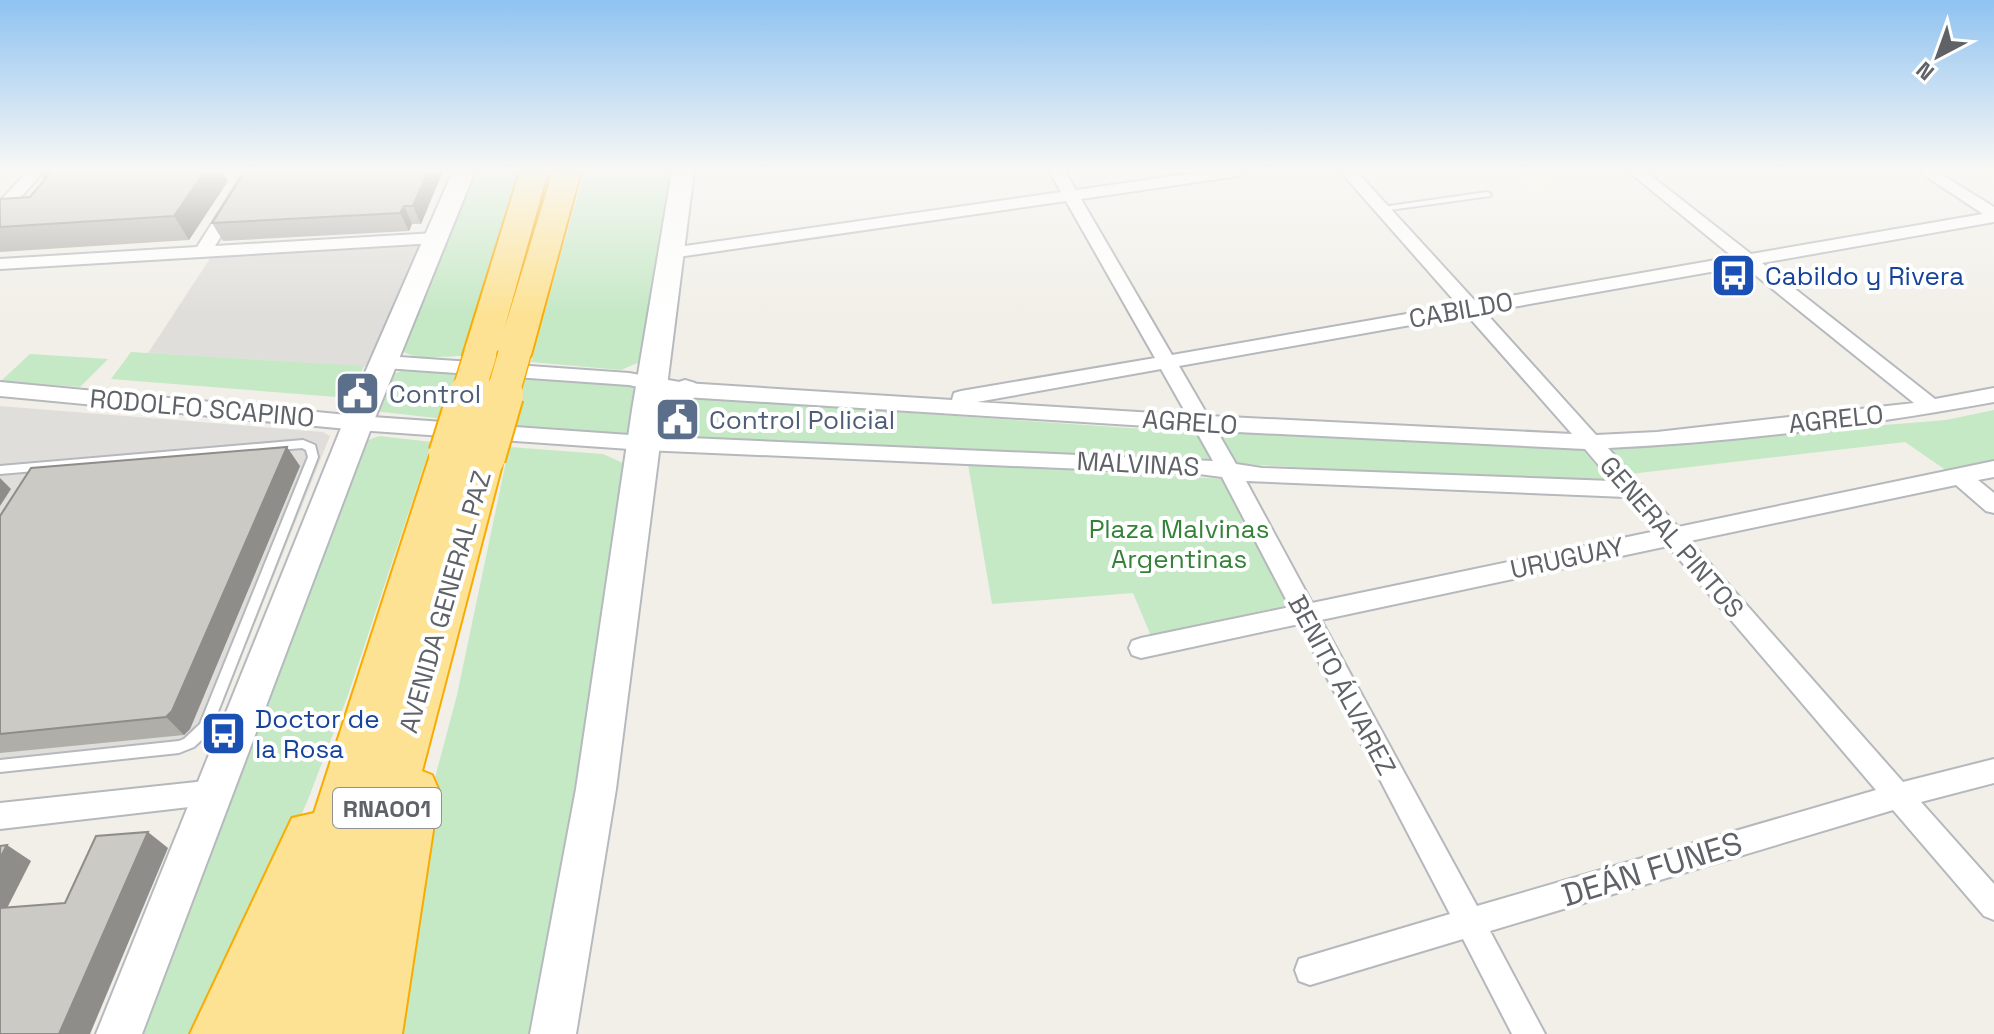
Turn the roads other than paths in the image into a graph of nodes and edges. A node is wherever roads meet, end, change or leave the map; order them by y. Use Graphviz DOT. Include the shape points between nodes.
graph roads {
  1 [pos="224,219"];
  2 [pos="443,219"];
  3 [pos="524,219"];
  4 [pos="549,219"];
  5 [pos="676,219"];
  6 [pos="904,219"];
  7 [pos="1085,219"];
  8 [pos="1391,219"];
  9 [pos="1695,219"];
  10 [pos="1970,219"];
  11 [pos="435,238"];
  12 [pos="203,251"];
  13 [pos="671,253"];
  14 [pos="1745,260"];
  15 [pos="0,264"];
  16 [pos="1469,308"];
  17 [pos="497,355"];
  18 [pos="1167,361"];
  19 [pos="385,362"];
  20 [pos="0,389"];
  21 [pos="685,390"];
  22 [pos="1994,395"];
  23 [pos="928,404"];
  24 [pos="1932,407"];
  25 [pos="648,412"];
  26 [pos="358,423"];
  27 [pos="1203,423"];
  28 [pos="1591,442"];
  29 [pos="467,456"];
  30 [pos="1994,469"];
  31 [pos="0,470"];
  32 [pos="1229,470"];
  33 [pos="1961,477"];
  34 [pos="1630,489"];
  35 [pos="1994,505"];
  36 [pos="1671,537"];
  37 [pos="450,582"];
  38 [pos="1303,614"];
  39 [pos="1141,648"];
  40 [pos="378,686"];
  41 [pos="0,766"];
  42 [pos="1994,771"];
  43 [pos="215,792"];
  44 [pos="1897,796"];
  45 [pos="0,816"];
  46 [pos="1994,906"];
  47 [pos="1469,924"];
  48 [pos="1310,970"];
  49 [pos="119,1034"];
  50 [pos="218,1034"];
  51 [pos="270,1034"];
  52 [pos="324,1034"];
  53 [pos="374,1034"];
  54 [pos="553,1034"];
  55 [pos="1529,1034"];
  1 -- 12 [label="street"];
  2 -- 11 [label="street"];
  3 -- 17 [label="highway, AVENIDA GENERAL PAZ / RNA001"];
  4 -- 17 [label="highway, AVENIDA GENERAL PAZ / RNA001"];
  5 -- 13 [label="street"];
  6 -- 13 [label="street"];
  7 -- 18 [label="street, BENITO ÁLVAREZ"];
  8 -- 16 [label="street, GENERAL PINTOS"];
  9 -- 14 [label="street"];
  10 -- 14 [label="street, CABILDO"];
  11 -- 12 [label="street"];
  11 -- 19 [label="street"];
  12 -- 15 [label="street"];
  13 -- 25 [label="street"];
  14 -- 16 [label="street, CABILDO"];
  14 -- 24 [label="street"];
  16 -- 18 [label="street, CABILDO"];
  16 -- 28 [label="street, GENERAL PINTOS"];
  17 -- 29 [label="highway, AVENIDA GENERAL PAZ / RNA001, bridge"];
  18 -- 23 [label="street, CABILDO"];
  18 -- 27 [label="street, BENITO ÁLVAREZ"];
  19 -- 25 [label="street" via="629,379"];
  19 -- 26 [label="street"];
  20 -- 26 [label="street, RODOLFO SCAPINO"];
  21 -- 23 [label="street, AGRELO"];
  21 -- 25 [label="street"];
  22 -- 24 [label="street, AGRELO"];
  23 -- 27 [label="street, AGRELO"];
  24 -- 28 [label="street, AGRELO"];
  25 -- 26 [label="street, RODOLFO SCAPINO"];
  25 -- 32 [label="street, MALVINAS"];
  25 -- 54 [label="street" via="596,789"];
  26 -- 43 [label="street"];
  27 -- 28 [label="street, AGRELO"];
  27 -- 32 [label="street, BENITO ÁLVAREZ"];
  28 -- 34 [label="street, GENERAL PINTOS"];
  29 -- 37 [label="highway, AVENIDA GENERAL PAZ / RNA001"];
  29 -- 40 [label="highway, AVENIDA GENERAL PAZ / RNA001"];
  30 -- 33 [label="street, URUGUAY"];
  31 -- 41 [label="lane" via="303,444 313,457 198,736 179,747"];
  32 -- 34 [label="street, MALVINAS" via="1262,476"];
  32 -- 38 [label="street, BENITO ÁLVAREZ"];
  33 -- 35 [label="street"];
  33 -- 36 [label="street, URUGUAY"];
  34 -- 36 [label="street, GENERAL PINTOS"];
  36 -- 38 [label="street, URUGUAY"];
  36 -- 44 [label="street, GENERAL PINTOS"];
  37 -- 52 [label="highway, AVENIDA GENERAL PAZ / RNA001"];
  37 -- 53 [label="highway"];
  38 -- 39 [label="street, URUGUAY"];
  38 -- 47 [label="street, BENITO ÁLVAREZ"];
  40 -- 50 [label="highway"];
  40 -- 51 [label="highway, AVENIDA GENERAL PAZ / RNA001"];
  42 -- 44 [label="street, DEÁN FUNES"];
  43 -- 45 [label="street"];
  43 -- 49 [label="street"];
  44 -- 46 [label="street, GENERAL PINTOS"];
  44 -- 47 [label="street, DEÁN FUNES"];
  47 -- 48 [label="street, DEÁN FUNES"];
  47 -- 55 [label="street, BENITO ÁLVAREZ"];
}
